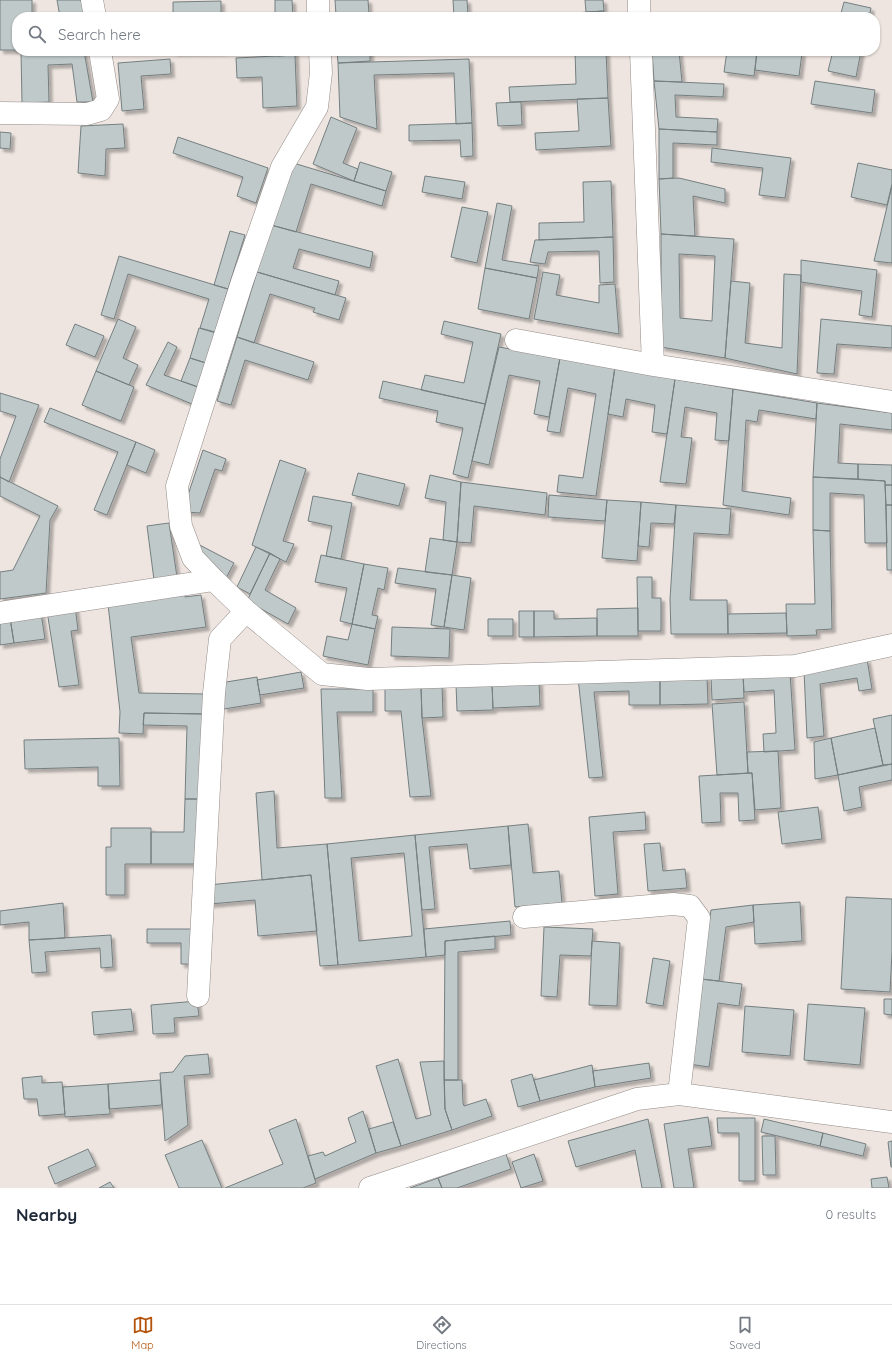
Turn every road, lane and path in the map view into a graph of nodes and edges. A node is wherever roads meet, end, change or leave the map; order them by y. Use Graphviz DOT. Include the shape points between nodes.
graph roads {
  1 [pos="92,0"];
  2 [pos="318,0"];
  3 [pos="639,0"];
  4 [pos="94,12"];
  5 [pos="318,12"];
  6 [pos="640,12"];
  7 [pos="101,56"];
  8 [pos="320,56"];
  9 [pos="641,56"];
  10 [pos="0,113"];
  11 [pos="516,340"];
  12 [pos="653,365"];
  13 [pos="892,402"];
  14 [pos="214,580"];
  15 [pos="246,611"];
  16 [pos="0,613"];
  17 [pos="892,645"];
  18 [pos="524,917"];
  19 [pos="198,996"];
  20 [pos="679,1094"];
  21 [pos="892,1122"];
  22 [pos="370,1188"];
  1 -- 4 [label="street"];
  2 -- 5 [label="street"];
  3 -- 6 [label="street"];
  7 -- 10 [label="street" via="108,99 101,110 87,114"];
  8 -- 14 [label="street" via="317,107 282,167 242,282 177,486 181,526 193,558"];
  9 -- 12 [label="street"];
  11 -- 12 [label="street"];
  12 -- 13 [label="street"];
  14 -- 15 [label="street"];
  14 -- 16 [label="street"];
  15 -- 17 [label="street" via="322,674 368,679 795,666"];
  15 -- 19 [label="street" via="220,639 214,693"];
  18 -- 20 [label="street" via="673,904 690,906 699,918"];
  20 -- 21 [label="street"];
  20 -- 22 [label="street" via="637,1099"];
}
